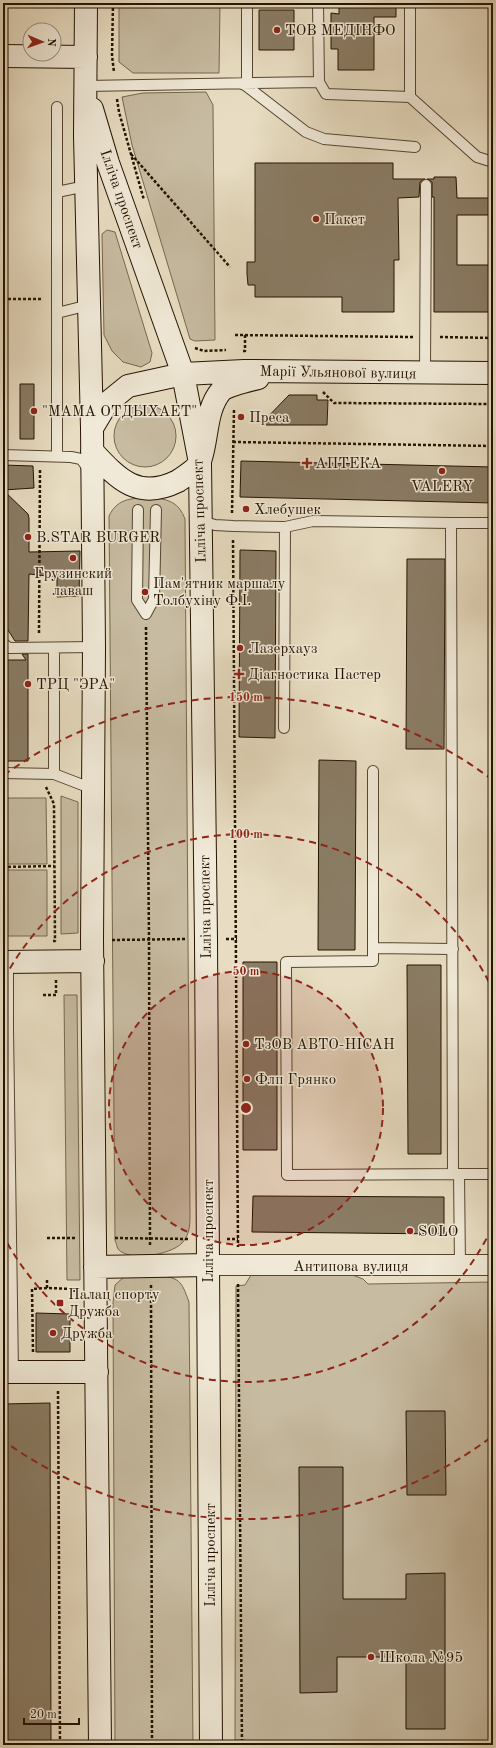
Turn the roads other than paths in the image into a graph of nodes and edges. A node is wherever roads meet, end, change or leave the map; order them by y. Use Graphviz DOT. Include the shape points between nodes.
graph roads {
  1 [pos="86,3"];
  2 [pos="247,3"];
  3 [pos="318,3"];
  4 [pos="410,3"];
  5 [pos="3,56"];
  6 [pos="86,57"];
  7 [pos="319,82"];
  8 [pos="243,83"];
  9 [pos="86,86"];
  10 [pos="410,98"];
  11 [pos="57,107"];
  12 [pos="414,147"];
  13 [pos="493,162"];
  14 [pos="426,185"];
  15 [pos="86,186"];
  16 [pos="57,192"];
  17 [pos="89,305"];
  18 [pos="57,313"];
  19 [pos="278,371"];
  20 [pos="425,373"];
  21 [pos="493,373"];
  22 [pos="183,374"];
  23 [pos="92,428"];
  24 [pos="92,451"];
  25 [pos="3,455"];
  26 [pos="57,456"];
  27 [pos="200,463"];
  28 [pos="92,474"];
  29 [pos="138,510"];
  30 [pos="156,510"];
  31 [pos="200,512"];
  32 [pos="451,523"];
  33 [pos="493,523"];
  34 [pos="285,527"];
  35 [pos="3,638"];
  36 [pos="6,646"];
  37 [pos="54,648"];
  38 [pos="94,648"];
  39 [pos="284,728"];
  40 [pos="373,771"];
  41 [pos="3,773"];
  42 [pos="54,774"];
  43 [pos="93,789"];
  44 [pos="373,948"];
  45 [pos="453,949"];
  46 [pos="92,951"];
  47 [pos="6,962"];
  48 [pos="6,1048"];
  49 [pos="456,1174"];
  50 [pos="493,1174"];
  51 [pos="208,1265"];
  52 [pos="95,1266"];
  53 [pos="460,1266"];
  54 [pos="493,1266"];
  55 [pos="7,1295"];
  56 [pos="8,1372"];
  57 [pos="97,1372"];
  58 [pos="100,1745"];
  59 [pos="211,1745"];
  1 -- 6 [label="main road, Ілліча проспект"];
  2 -- 8 [label="lane"];
  3 -- 7 [label="lane"];
  4 -- 10 [label="lane"];
  5 -- 6 [label="main road"];
  6 -- 9 [label="main road, Ілліча проспект"];
  7 -- 8 [label="lane"];
  7 -- 10 [label="lane" via="326,94"];
  8 -- 9 [label="lane"];
  8 -- 12 [label="lane" via="306,132 324,139"];
  9 -- 15 [label="main road, Ілліча проспект"];
  9 -- 22 [label="main road, Ілліча проспект" via="108,164"];
  10 -- 13 [label="lane" via="477,157"];
  11 -- 16 [label="lane"];
  14 -- 20 [label="lane"];
  15 -- 16 [label="lane"];
  15 -- 17 [label="main road, Ілліча проспект"];
  16 -- 18 [label="lane"];
  17 -- 18 [label="lane"];
  17 -- 23 [label="main road, Ілліча проспект"];
  18 -- 26 [label="lane"];
  19 -- 20 [label="main road, Марії Ульянової вулиця"];
  19 -- 22 [label="main road, Марії Ульянової вулиця"];
  19 -- 27 [label="main road" via="222,390 213,405"];
  20 -- 21 [label="main road, Марії Ульянової вулиця"];
  22 -- 23 [label="main road" via="128,386 106,403"];
  22 -- 27 [label="main road, Ілліча проспект"];
  23 -- 24 [label="main road, Ілліча проспект"];
  24 -- 27 [label="main road" via="118,479 150,489 167,486 182,478"];
  24 -- 28 [label="main road, Ілліча проспект"];
  25 -- 26 [label="lane"];
  26 -- 28 [label="lane" via="81,459"];
  27 -- 31 [label="main road, Ілліча проспект"];
  28 -- 38 [label="main road, Ілліча проспект"];
  29 -- 30 [label="lane" via="136,600 146,614 154,599"];
  31 -- 34 [label="lane" via="208,523 215,525"];
  31 -- 51 [label="main road, Ілліча проспект"];
  32 -- 33 [label="lane"];
  32 -- 34 [label="lane" via="313,521"];
  32 -- 45 [label="lane"];
  34 -- 39 [label="lane"];
  35 -- 36 [label="lane"];
  36 -- 37 [label="lane"];
  37 -- 38 [label="lane"];
  37 -- 42 [label="lane"];
  38 -- 43 [label="main road, Ілліча проспект"];
  40 -- 44 [label="lane"];
  41 -- 42 [label="lane"];
  42 -- 43 [label="lane"];
  43 -- 46 [label="main road, Ілліча проспект"];
  44 -- 45 [label="lane"];
  44 -- 49 [label="lane" via="373,961 286,962 287,1175"];
  45 -- 49 [label="lane"];
  46 -- 47 [label="main road" via="55,961"];
  46 -- 52 [label="main road, Ілліча проспект"];
  47 -- 48 [label="lane"];
  48 -- 55 [label="lane"];
  49 -- 50 [label="lane"];
  49 -- 53 [label="lane"];
  51 -- 52 [label="main road"];
  51 -- 53 [label="street, Антипова вулиця"];
  51 -- 59 [label="main road, Ілліча проспект"];
  52 -- 57 [label="main road, Ілліча проспект"];
  53 -- 54 [label="street, Антипова вулиця"];
  55 -- 56 [label="lane"];
  56 -- 57 [label="main road"];
  57 -- 58 [label="main road, Ілліча проспект"];
}
